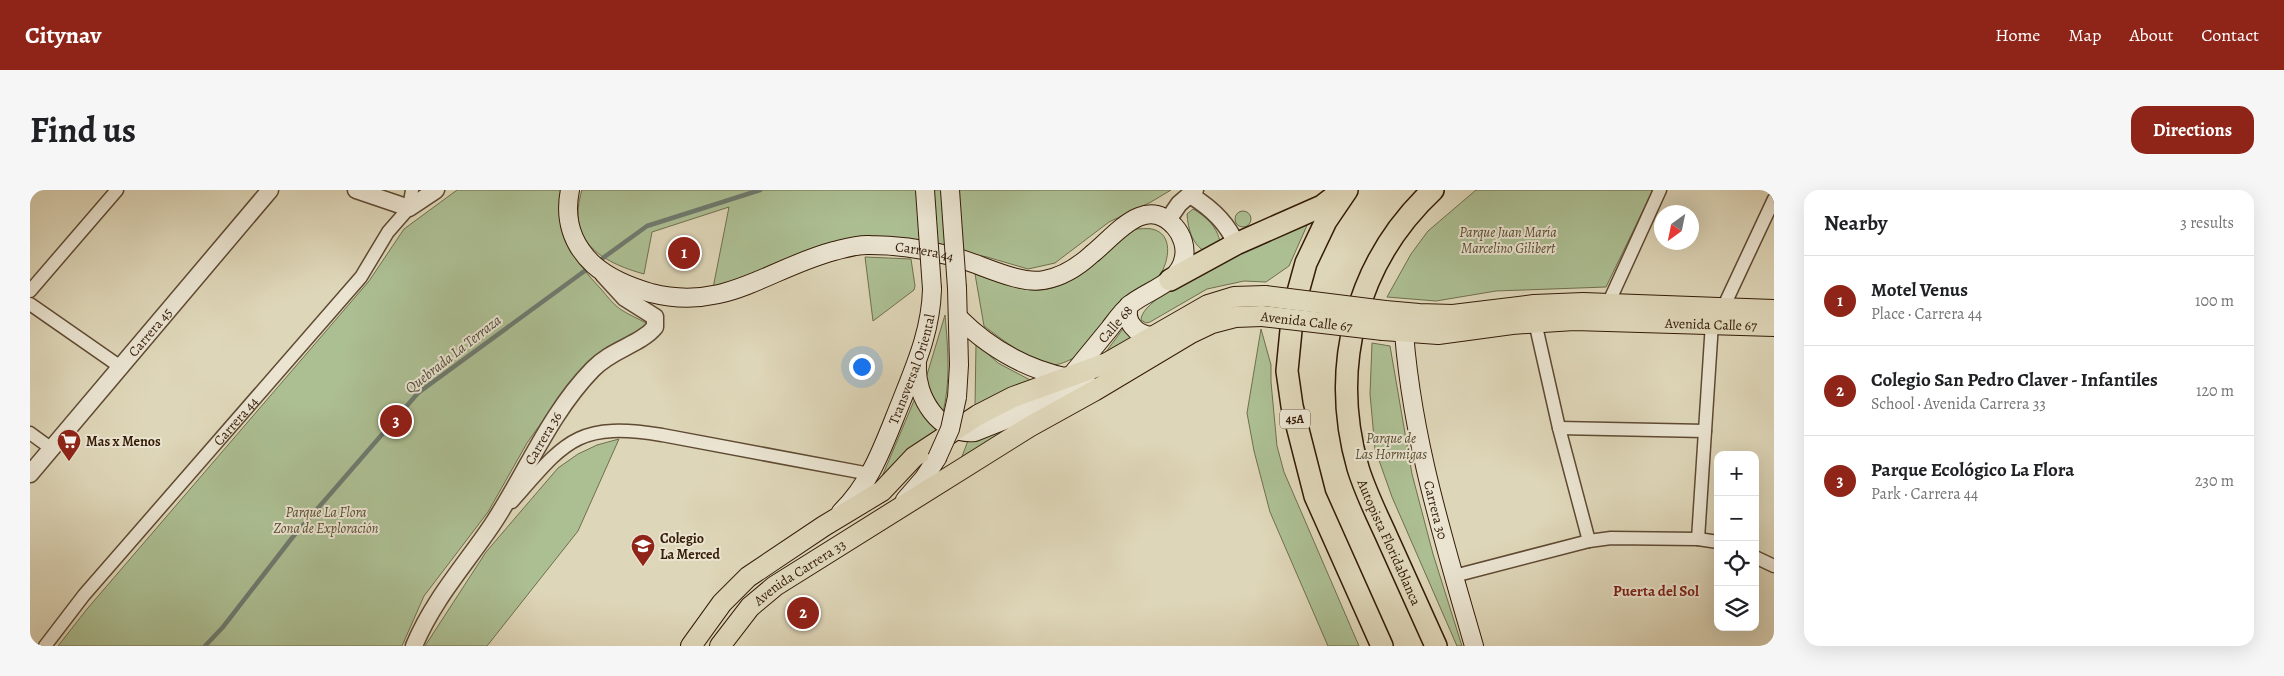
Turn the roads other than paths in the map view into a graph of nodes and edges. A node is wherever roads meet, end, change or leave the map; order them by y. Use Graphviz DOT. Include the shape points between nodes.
graph roads {
  1 [pos="117,190"];
  2 [pos="270,190"];
  3 [pos="356,190"];
  4 [pos="412,190"];
  5 [pos="436,190"];
  6 [pos="570,190"];
  7 [pos="925,190"];
  8 [pos="950,190"];
  9 [pos="1345,190"];
  10 [pos="1433,190"];
  11 [pos="1660,190"];
  12 [pos="1192,192"];
  13 [pos="1774,199"];
  14 [pos="409,208"];
  15 [pos="1168,220"];
  16 [pos="1236,244"];
  17 [pos="594,265"];
  18 [pos="1170,280"];
  19 [pos="30,290"];
  20 [pos="30,304"];
  21 [pos="1608,304"];
  22 [pos="1129,305"];
  23 [pos="1774,310"];
  24 [pos="1718,316"];
  25 [pos="958,317"];
  26 [pos="1394,321"];
  27 [pos="1535,322"];
  28 [pos="1774,326"];
  29 [pos="1151,336"];
  30 [pos="917,362"];
  31 [pos="122,368"];
  32 [pos="1122,374"];
  33 [pos="1069,378"];
  34 [pos="1559,428"];
  35 [pos="955,429"];
  36 [pos="1705,431"];
  37 [pos="30,433"];
  38 [pos="52,449"];
  39 [pos="30,474"];
  40 [pos="870,474"];
  41 [pos="891,512"];
  42 [pos="492,525"];
  43 [pos="824,526"];
  44 [pos="1698,539"];
  45 [pos="1589,541"];
  46 [pos="1714,541"];
  47 [pos="1759,559"];
  48 [pos="1774,566"];
  49 [pos="1454,576"];
  50 [pos="45,646"];
  51 [pos="414,646"];
  52 [pos="691,646"];
  53 [pos="720,646"];
  54 [pos="1382,646"];
  55 [pos="1436,646"];
  56 [pos="1474,646"];
  1 -- 19 [label="street"];
  2 -- 31 [label="street, Carrera 45"];
  3 -- 14 [label="street"];
  4 -- 14 [label="street"];
  5 -- 14 [label="street"];
  6 -- 17 [label="main road, Carrera 44" via="570,229"];
  7 -- 30 [label="main road, Transversal Oriental, bridge" via="932,289 928,328"];
  8 -- 25 [label="main road, Transversal Oriental, bridge"];
  9 -- 16 [label="highway" via="1322,206"];
  9 -- 54 [label="highway, 45A" via="1306,263 1293,310 1287,371 1292,406 1315,496"];
  10 -- 55 [label="highway, Autopista Floridablanca" via="1394,233 1364,290 1352,331 1347,381 1349,417 1359,470"];
  11 -- 21 [label="street"];
  12 -- 15 [label="street"];
  12 -- 16 [label="street" via="1214,212"];
  13 -- 24 [label="street"];
  14 -- 50 [label="street, Carrera 44" via="388,232 361,278 84,595"];
  15 -- 17 [label="main road, Carrera 44" via="1152,214 1134,219 1091,256 1046,280 1023,280 947,254 868,244 821,254 728,293 679,299 620,282"];
  15 -- 18 [label="main road" via="1180,233 1185,248 1181,266"];
  16 -- 18 [label="highway"];
  17 -- 42 [label="street, Carrera 36" via="625,298 654,317 655,327 644,337 611,353 584,379 548,429"];
  18 -- 22 [label="main road, Calle 68"];
  20 -- 31 [label="street"];
  21 -- 24 [label="main road, Avenida Calle 67"];
  21 -- 26 [label="main road, Avenida Calle 67" via="1534,305"];
  22 -- 29 [label="main road" via="1127,314 1132,327"];
  22 -- 33 [label="main road, Calle 68"];
  23 -- 24 [label="main road, Avenida Calle 67"];
  24 -- 27 [label="main road, Avenida Calle 67"];
  24 -- 28 [label="main road, Avenida Calle 67"];
  24 -- 36 [label="street"];
  25 -- 33 [label="main road" via="982,340 1005,355 1042,372"];
  25 -- 41 [label="main road, Transversal Oriental, bridge" via="957,397 950,428 937,458 917,488"];
  26 -- 27 [label="main road, Avenida Calle 67" via="1443,334"];
  26 -- 29 [label="main road, Avenida Calle 67, bridge" via="1264,296 1214,303"];
  26 -- 32 [label="main road, Avenida Calle 67, bridge" via="1236,317 1212,323"];
  26 -- 49 [label="main road, Carrera 30" via="1405,354 1420,444"];
  27 -- 34 [label="street"];
  29 -- 33 [label="main road, Avenida Calle 67" via="1107,363"];
  30 -- 35 [label="main road" via="917,380 923,398 933,413"];
  30 -- 40 [label="main road, Transversal Oriental"];
  31 -- 38 [label="street, Carrera 45"];
  32 -- 35 [label="main road" via="975,432"];
  32 -- 41 [label="main road, Avenida Calle 67"];
  33 -- 35 [label="main road, Avenida Calle 67" via="1003,401"];
  34 -- 36 [label="street"];
  34 -- 45 [label="street"];
  35 -- 43 [label="main road, Avenida Carrera 33" via="914,457 886,488"];
  36 -- 44 [label="street"];
  37 -- 38 [label="street"];
  38 -- 39 [label="street, Carrera 45"];
  40 -- 42 [label="street" via="662,435 610,430 582,436 561,449"];
  40 -- 43 [label="main road, Transversal Oriental" via="846,506"];
  41 -- 53 [label="main road, Avenida Carrera 33" via="761,597"];
  42 -- 51 [label="street, Carrera 36" via="446,586"];
  43 -- 52 [label="main road, Avenida Carrera 33" via="748,577 722,603"];
  44 -- 45 [label="street" via="1611,538"];
  44 -- 46 [label="street"];
  45 -- 49 [label="street"];
  47 -- 48 [label="street"];
  49 -- 56 [label="main road, Carrera 30"];
}
